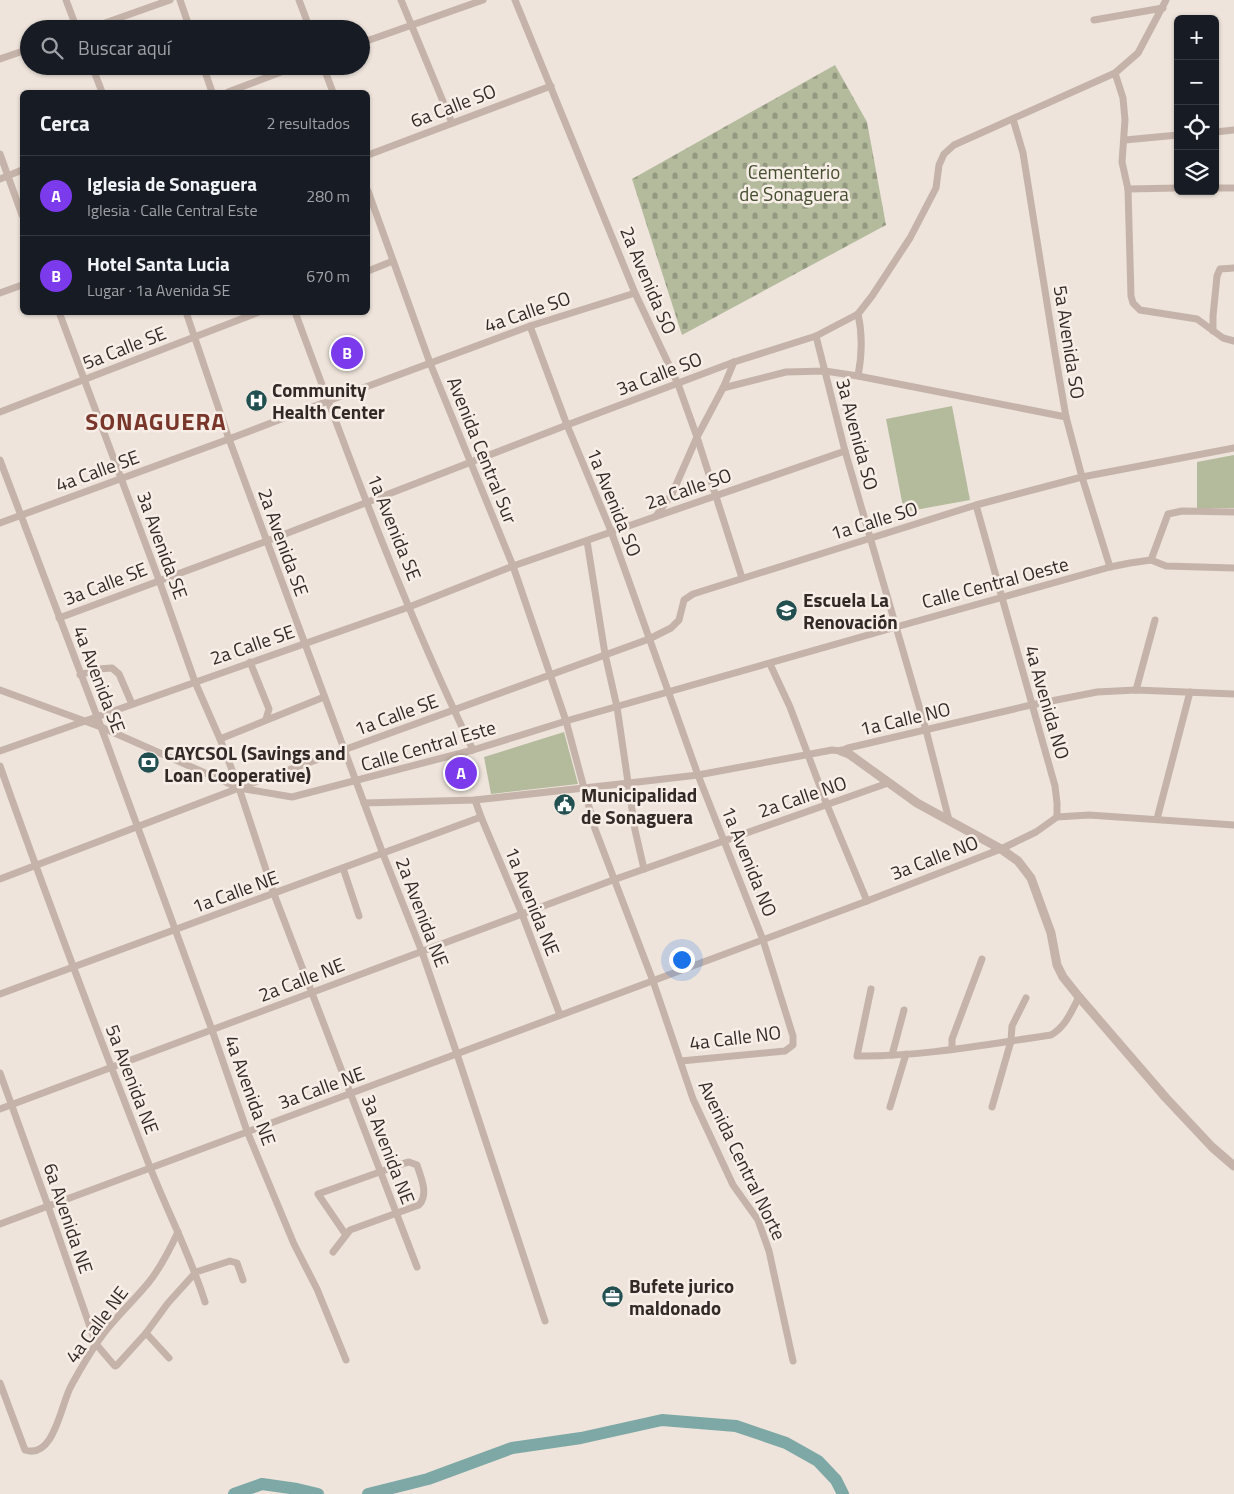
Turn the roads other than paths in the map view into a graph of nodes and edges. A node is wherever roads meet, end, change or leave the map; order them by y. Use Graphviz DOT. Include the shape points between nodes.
graph roads {
  1 [pos="66,0"];
  2 [pos="170,0"];
  3 [pos="180,0"];
  4 [pos="299,0"];
  5 [pos="401,0"];
  6 [pos="483,0"];
  7 [pos="515,0"];
  8 [pos="1166,0"];
  9 [pos="1163,8"];
  10 [pos="74,20"];
  11 [pos="113,20"];
  12 [pos="187,20"];
  13 [pos="307,20"];
  14 [pos="1094,20"];
  15 [pos="411,25"];
  16 [pos="370,40"];
  17 [pos="20,52"];
  18 [pos="0,59"];
  19 [pos="1114,72"];
  20 [pos="95,75"];
  21 [pos="206,75"];
  22 [pos="273,75"];
  23 [pos="326,75"];
  24 [pos="551,86"];
  25 [pos="101,90"];
  26 [pos="211,90"];
  27 [pos="233,90"];
  28 [pos="331,90"];
  29 [pos="1014,119"];
  30 [pos="452,123"];
  31 [pos="1234,130"];
  32 [pos="1219,132"];
  33 [pos="1174,135"];
  34 [pos="1125,140"];
  35 [pos="0,154"];
  36 [pos="370,154"];
  37 [pos="20,171"];
  38 [pos="8,176"];
  39 [pos="0,179"];
  40 [pos="1128,188"];
  41 [pos="1174,188"];
  42 [pos="1219,188"];
  43 [pos="1234,188"];
  44 [pos="370,197"];
  45 [pos="20,209"];
  46 [pos="393,261"];
  47 [pos="1234,268"];
  48 [pos="370,269"];
  49 [pos="20,286"];
  50 [pos="0,293"];
  51 [pos="635,293"];
  52 [pos="858,314"];
  53 [pos="61,315"];
  54 [pos="187,315"];
  55 [pos="251,315"];
  56 [pos="296,315"];
  57 [pos="530,326"];
  58 [pos="1213,331"];
  59 [pos="816,336"];
  60 [pos="195,337"];
  61 [pos="1234,341"];
  62 [pos="734,362"];
  63 [pos="430,363"];
  64 [pos="824,371"];
  65 [pos="858,376"];
  66 [pos="85,380"];
  67 [pos="678,384"];
  68 [pos="722,388"];
  69 [pos="328,401"];
  70 [pos="0,412"];
  71 [pos="1066,417"];
  72 [pos="567,425"];
  73 [pos="697,437"];
  74 [pos="229,439"];
  75 [pos="1234,448"];
  76 [pos="845,451"];
  77 [pos="0,460"];
  78 [pos="471,462"];
  79 [pos="1082,477"];
  80 [pos="121,478"];
  81 [pos="715,497"];
  82 [pos="367,502"];
  83 [pos="976,505"];
  84 [pos="1234,512"];
  85 [pos="20,515"];
  86 [pos="656,516"];
  87 [pos="0,523"];
  88 [pos="611,531"];
  89 [pos="871,538"];
  90 [pos="267,541"];
  91 [pos="587,541"];
  92 [pos="1151,560"];
  93 [pos="513,566"];
  94 [pos="1110,567"];
  95 [pos="1234,568"];
  96 [pos="742,578"];
  97 [pos="159,580"];
  98 [pos="1002,597"];
  99 [pos="409,607"];
  100 [pos="58,618"];
  101 [pos="1155,620"];
  102 [pos="896,627"];
  103 [pos="650,639"];
  104 [pos="305,643"];
  105 [pos="605,654"];
  106 [pos="250,662"];
  107 [pos="770,664"];
  108 [pos="550,674"];
  109 [pos="80,675"];
  110 [pos="195,682"];
  111 [pos="0,690"];
  112 [pos="1136,690"];
  113 [pos="668,692"];
  114 [pos="1190,692"];
  115 [pos="1234,694"];
  116 [pos="324,697"];
  117 [pos="132,704"];
  118 [pos="1031,705"];
  119 [pos="617,707"];
  120 [pos="453,710"];
  121 [pos="97,717"];
  122 [pos="266,720"];
  123 [pos="83,721"];
  124 [pos="566,721"];
  125 [pos="101,727"];
  126 [pos="926,730"];
  127 [pos="220,738"];
  128 [pos="344,750"];
  129 [pos="473,750"];
  130 [pos="0,751"];
  131 [pos="840,751"];
  132 [pos="808,754"];
  133 [pos="0,766"];
  134 [pos="698,775"];
  135 [pos="356,782"];
  136 [pos="629,783"];
  137 [pos="888,783"];
  138 [pos="239,788"];
  139 [pos="584,788"];
  140 [pos="475,800"];
  141 [pos="364,804"];
  142 [pos="826,805"];
  143 [pos="1057,816"];
  144 [pos="481,817"];
  145 [pos="1157,819"];
  146 [pos="949,820"];
  147 [pos="1234,825"];
  148 [pos="137,826"];
  149 [pos="724,841"];
  150 [pos="1001,849"];
  151 [pos="383,854"];
  152 [pos="35,866"];
  153 [pos="343,868"];
  154 [pos="644,869"];
  155 [pos="0,879"];
  156 [pos="614,880"];
  157 [pos="274,894"];
  158 [pos="867,901"];
  159 [pos="522,914"];
  160 [pos="359,916"];
  161 [pos="174,930"];
  162 [pos="763,940"];
  163 [pos="422,952"];
  164 [pos="982,959"];
  165 [pos="73,967"];
  166 [pos="653,981"];
  167 [pos="871,989"];
  168 [pos="311,992"];
  169 [pos="0,994"];
  170 [pos="1079,997"];
  171 [pos="1026,998"];
  172 [pos="904,1010"];
  173 [pos="560,1015"];
  174 [pos="212,1030"];
  175 [pos="1011,1041"];
  176 [pos="793,1045"];
  177 [pos="952,1048"];
  178 [pos="457,1054"];
  179 [pos="906,1054"];
  180 [pos="892,1055"];
  181 [pos="680,1060"];
  182 [pos="111,1068"];
  183 [pos="0,1073"];
  184 [pos="351,1094"];
  185 [pos="12,1105"];
  186 [pos="890,1107"];
  187 [pos="992,1107"];
  188 [pos="0,1109"];
  189 [pos="247,1131"];
  190 [pos="1234,1166"];
  191 [pos="150,1168"];
  192 [pos="380,1171"];
  193 [pos="48,1206"];
  194 [pos="396,1213"];
  195 [pos="0,1224"];
  196 [pos="178,1232"];
  197 [pos="346,1235"];
  198 [pos="333,1252"];
  199 [pos="417,1267"];
  200 [pos="196,1272"];
  201 [pos="243,1280"];
  202 [pos="205,1302"];
  203 [pos="545,1321"];
  204 [pos="146,1333"];
  205 [pos="96,1344"];
  206 [pos="169,1358"];
  207 [pos="346,1360"];
  208 [pos="793,1361"];
  209 [pos="0,1383"];
  1 -- 10 [label="street"];
  2 -- 11 [label="street"];
  3 -- 12 [label="street"];
  4 -- 13 [label="street"];
  5 -- 15 [label="street"];
  6 -- 15 [label="street"];
  7 -- 24 [label="street, 2a Avenida SO"];
  8 -- 9 [label="street"];
  9 -- 14 [label="street"];
  9 -- 19 [label="street" via="1138,53"];
  15 -- 16 [label="street"];
  15 -- 30 [label="street"];
  17 -- 18 [label="street"];
  19 -- 29 [label="street"];
  19 -- 34 [label="street" via="1123,98"];
  20 -- 25 [label="street"];
  21 -- 26 [label="street"];
  22 -- 27 [label="street"];
  23 -- 28 [label="street"];
  24 -- 30 [label="street, 6a Calle SO"];
  24 -- 51 [label="street, 2a Avenida SO"];
  29 -- 52 [label="street" via="954,146 944,154 936,188 910,238"];
  29 -- 71 [label="street, 5a Avenida SO" via="1025,163"];
  30 -- 36 [label="street, 6a Calle SO"];
  31 -- 32 [label="street"];
  33 -- 34 [label="street"];
  34 -- 40 [label="street" via="1122,162"];
  35 -- 38 [label="street"];
  37 -- 38 [label="street"];
  38 -- 39 [label="street"];
  38 -- 45 [label="street"];
  40 -- 41 [label="street"];
  40 -- 58 [label="street" via="1133,302 1140,310 1197,319"];
  42 -- 43 [label="street"];
  44 -- 46 [label="street, Avenida Central Sur"];
  46 -- 48 [label="street"];
  46 -- 63 [label="street, Avenida Central Sur"];
  47 -- 58 [label="street" via="1220,269 1217,276"];
  49 -- 50 [label="street"];
  51 -- 57 [label="street, 4a Calle SO"];
  51 -- 67 [label="street, 2a Avenida SO"];
  52 -- 59 [label="street, 3a Calle SO"];
  52 -- 65 [label="street" via="862,345"];
  53 -- 66 [label="street, 3a Avenida SE"];
  54 -- 60 [label="street, 2a Avenida SE"];
  55 -- 60 [label="street, 5a Calle SE"];
  56 -- 69 [label="street, 1a Avenida SE"];
  57 -- 63 [label="street, 4a Calle SO"];
  57 -- 72 [label="street, 1a Avenida SO"];
  58 -- 61 [label="street"];
  59 -- 62 [label="street, 3a Calle SO"];
  59 -- 64 [label="street, 3a Avenida SO"];
  60 -- 66 [label="street, 5a Calle SE"];
  60 -- 74 [label="street, 2a Avenida SE"];
  62 -- 67 [label="street, 3a Calle SO"];
  62 -- 68 [label="street"];
  63 -- 69 [label="street, 4a Calle SE"];
  63 -- 78 [label="street, Avenida Central Sur"];
  64 -- 65 [label="street"];
  64 -- 68 [label="street" via="786,372"];
  64 -- 76 [label="street, 3a Avenida SO"];
  65 -- 71 [label="street"];
  66 -- 70 [label="street, 5a Calle SE"];
  66 -- 80 [label="street, 3a Avenida SE"];
  67 -- 72 [label="street, 3a Calle SO"];
  67 -- 73 [label="street, 2a Avenida SO"];
  68 -- 73 [label="street"];
  69 -- 74 [label="street, 4a Calle SE"];
  69 -- 82 [label="street, 1a Avenida SE"];
  71 -- 79 [label="street, 5a Avenida SO"];
  72 -- 78 [label="street, 3a Calle SO"];
  72 -- 88 [label="street, 1a Avenida SO"];
  73 -- 81 [label="street, 2a Avenida SO"];
  73 -- 86 [label="street" via="672,494"];
  74 -- 80 [label="street, 4a Calle SE"];
  74 -- 90 [label="street, 2a Avenida SE"];
  75 -- 79 [label="street, 1a Calle SO"];
  76 -- 81 [label="street, 2a Calle SO"];
  76 -- 89 [label="street, 3a Avenida SO"];
  77 -- 85 [label="street, 4a Avenida SE"];
  78 -- 82 [label="street, 3a Calle SE"];
  78 -- 93 [label="street, Avenida Central Sur"];
  79 -- 83 [label="street, 1a Calle SO"];
  79 -- 94 [label="street, 5a Avenida SO"];
  80 -- 85 [label="street, 4a Calle SE"];
  80 -- 97 [label="street, 3a Avenida SE"];
  81 -- 86 [label="street, 2a Calle SO"];
  81 -- 96 [label="street, 2a Avenida SO"];
  82 -- 90 [label="street, 3a Calle SE"];
  82 -- 99 [label="street, 1a Avenida SE"];
  83 -- 89 [label="street, 1a Calle SO"];
  83 -- 98 [label="street, 4a Avenida NO"];
  84 -- 92 [label="street" via="1182,511 1168,514"];
  85 -- 87 [label="street, 4a Calle SE"];
  85 -- 100 [label="street, 4a Avenida SE"];
  86 -- 88 [label="street, 2a Calle SO"];
  88 -- 91 [label="street, 2a Calle SO"];
  88 -- 103 [label="street, 1a Avenida SO"];
  89 -- 96 [label="street, 1a Calle SO"];
  89 -- 102 [label="street, 3a Avenida SO"];
  90 -- 97 [label="street, 3a Calle SE"];
  90 -- 104 [label="street, 2a Avenida SE"];
  91 -- 93 [label="street, 2a Calle SO"];
  91 -- 105 [label="street"];
  92 -- 94 [label="street, Calle Central Oeste"];
  92 -- 95 [label="street, Calle Central Oeste" via="1166,566"];
  93 -- 99 [label="street, 2a Calle SE"];
  93 -- 108 [label="street, Avenida Central Sur"];
  94 -- 98 [label="street, Calle Central Oeste"];
  96 -- 103 [label="street, 1a Calle SO" via="693,594 684,600 679,620"];
  97 -- 100 [label="street, 3a Calle SE"];
  97 -- 110 [label="street, 3a Avenida SE"];
  98 -- 102 [label="street, Calle Central Oeste"];
  98 -- 118 [label="street, 4a Avenida NO"];
  99 -- 104 [label="street, 2a Calle SE"];
  99 -- 120 [label="street, 1a Avenida SE"];
  100 -- 109 [label="street, 4a Avenida SE"];
  101 -- 112 [label="street"];
  102 -- 107 [label="street, Calle Central Oeste"];
  102 -- 126 [label="street, 3a Avenida SO"];
  103 -- 105 [label="street, 1a Calle SO"];
  103 -- 113 [label="street, 1a Avenida SO"];
  104 -- 106 [label="street, 2a Calle SE"];
  104 -- 116 [label="street, 2a Avenida SE"];
  105 -- 108 [label="street, 1a Calle SO"];
  105 -- 119 [label="street"];
  106 -- 110 [label="street, 2a Calle SE"];
  106 -- 122 [label="street" via="269,709"];
  107 -- 113 [label="street, Calle Central Oeste"];
  107 -- 132 [label="street"];
  108 -- 120 [label="street, 1a Calle SE"];
  108 -- 124 [label="street, Avenida Central Sur"];
  109 -- 117 [label="street" via="98,668 112,668 119,674"];
  109 -- 121 [label="street, 4a Avenida SE"];
  110 -- 117 [label="street, 2a Calle SE"];
  110 -- 127 [label="street, 3a Avenida SE"];
  111 -- 123 [label="street, Calle Central Este"];
  112 -- 114 [label="street, 1a Calle NO"];
  112 -- 118 [label="street, 1a Calle NO" via="1097,692"];
  113 -- 119 [label="street, Calle Central Oeste"];
  113 -- 134 [label="street, 1a Avenida NO"];
  114 -- 115 [label="street, 1a Calle NO"];
  114 -- 145 [label="street"];
  116 -- 122 [label="street"];
  116 -- 128 [label="street, 2a Avenida SE"];
  117 -- 121 [label="street, 2a Calle SE"];
  118 -- 126 [label="street, 1a Calle NO"];
  118 -- 143 [label="street, 4a Avenida NO" via="1055,786"];
  119 -- 124 [label="street, Calle Central Oeste"];
  119 -- 136 [label="street"];
  120 -- 128 [label="street, 1a Calle SE"];
  120 -- 129 [label="street, 1a Avenida SE"];
  121 -- 123 [label="street, 2a Calle SE"];
  121 -- 125 [label="street, 4a Avenida SE"];
  122 -- 127 [label="street"];
  123 -- 125 [label="street, Calle Central Este"];
  123 -- 130 [label="street, 2a Calle SE"];
  124 -- 129 [label="street, Calle Central Este"];
  124 -- 139 [label="street, Avenida Central Norte"];
  125 -- 138 [label="street, Calle Central Este"];
  125 -- 148 [label="street, 4a Avenida SE"];
  126 -- 131 [label="street, 1a Calle NO"];
  126 -- 146 [label="street, 3a Avenida SO"];
  127 -- 138 [label="street, 3a Avenida SE"];
  128 -- 135 [label="street, 2a Avenida SE"];
  128 -- 138 [label="street, 1a Calle SE"];
  129 -- 135 [label="street, Calle Central Este"];
  131 -- 132 [label="street, 1a Calle NO"];
  131 -- 137 [label="street"];
  132 -- 134 [label="street, 1a Calle NO"];
  132 -- 142 [label="street"];
  133 -- 152 [label="street, 5a Avenida NE"];
  134 -- 136 [label="street, 1a Calle NO"];
  134 -- 149 [label="street, 1a Avenida NO"];
  135 -- 138 [label="street, Calle Central Este" via="292,797"];
  135 -- 141 [label="street, 2a Avenida NE"];
  136 -- 139 [label="street, 1a Calle NO"];
  136 -- 154 [label="street"];
  137 -- 142 [label="street, 2a Calle NO"];
  137 -- 146 [label="street"];
  138 -- 148 [label="street, 1a Calle SE"];
  138 -- 157 [label="street, 3a Avenida NE"];
  139 -- 140 [label="street"];
  139 -- 156 [label="street, Avenida Central Norte"];
  140 -- 141 [label="street"];
  140 -- 144 [label="street, 1a Avenida NE"];
  141 -- 151 [label="street, 2a Avenida NE"];
  142 -- 149 [label="street, 2a Calle NO"];
  142 -- 158 [label="street"];
  143 -- 145 [label="street"];
  143 -- 150 [label="street, 3a Calle NO" via="1036,832"];
  144 -- 151 [label="street, 1a Calle NE"];
  144 -- 159 [label="street, 1a Avenida NE"];
  145 -- 147 [label="street"];
  146 -- 150 [label="street"];
  148 -- 152 [label="street, 1a Calle SE"];
  148 -- 161 [label="street, 4a Avenida NE"];
  149 -- 154 [label="street, 2a Calle NO"];
  149 -- 162 [label="street, 1a Avenida NO"];
  150 -- 158 [label="street, 3a Calle NO"];
  150 -- 170 [label="street" via="1018,861 1031,878 1051,933 1057,965"];
  151 -- 153 [label="street, 1a Calle NE"];
  151 -- 163 [label="street, 2a Avenida NE"];
  152 -- 155 [label="street, 1a Calle SE"];
  152 -- 165 [label="street, 5a Avenida NE"];
  153 -- 157 [label="street, 1a Calle NE"];
  153 -- 160 [label="street"];
  154 -- 156 [label="street, 2a Calle NO"];
  156 -- 159 [label="street, 2a Calle NE"];
  156 -- 166 [label="street, Avenida Central Norte"];
  157 -- 161 [label="street, 1a Calle NE"];
  157 -- 168 [label="street, 3a Avenida NE"];
  158 -- 162 [label="street, 3a Calle NO"];
  159 -- 163 [label="street, 2a Calle NE"];
  159 -- 173 [label="street, 1a Avenida NE"];
  161 -- 165 [label="street, 1a Calle NE"];
  161 -- 174 [label="street, 4a Avenida NE"];
  162 -- 166 [label="street, 3a Calle NO"];
  162 -- 176 [label="street, 1a Avenida NO" via="794,1036"];
  163 -- 168 [label="street, 2a Calle NE"];
  163 -- 178 [label="street, 2a Avenida NE"];
  164 -- 177 [label="street" via="952,1038"];
  165 -- 169 [label="street, 1a Calle NE"];
  165 -- 182 [label="street, 5a Avenida NE"];
  166 -- 173 [label="street, 3a Calle NE"];
  166 -- 181 [label="street, Avenida Central Norte"];
  167 -- 180 [label="street" via="857,1056"];
  168 -- 174 [label="street, 2a Calle NE"];
  168 -- 184 [label="street, 3a Avenida NE"];
  170 -- 175 [label="street" via="1055,1033"];
  170 -- 190 [label="street" via="1166,1098"];
  171 -- 175 [label="street" via="1012,1026"];
  172 -- 180 [label="street"];
  173 -- 178 [label="street, 3a Calle NE"];
  174 -- 182 [label="street, 2a Calle NE"];
  174 -- 189 [label="street, 4a Avenida NE"];
  175 -- 177 [label="street"];
  175 -- 187 [label="street"];
  176 -- 181 [label="street, 4a Calle NO" via="785,1051"];
  177 -- 179 [label="street"];
  178 -- 184 [label="street, 3a Calle NE"];
  178 -- 203 [label="street, 2a Avenida NE"];
  179 -- 180 [label="street"];
  179 -- 186 [label="street"];
  181 -- 208 [label="street, Avenida Central Norte" via="693,1099 733,1186 758,1220 769,1251"];
  182 -- 185 [label="street, 2a Calle NE"];
  182 -- 191 [label="street, 5a Avenida NE"];
  183 -- 185 [label="street, 6a Avenida NE"];
  184 -- 189 [label="street, 3a Calle NE"];
  184 -- 192 [label="street, 3a Avenida NE"];
  185 -- 188 [label="street, 2a Calle NE"];
  185 -- 193 [label="street, 6a Avenida NE"];
  189 -- 191 [label="street, 3a Calle NE"];
  189 -- 207 [label="street, 4a Avenida NE"];
  191 -- 193 [label="street, 3a Calle NE"];
  191 -- 196 [label="street, 5a Avenida NE"];
  192 -- 194 [label="street, 3a Avenida NE"];
  192 -- 194 [label="street" via="409,1162 417,1165 424,1200"];
  192 -- 197 [label="street" via="318,1194"];
  193 -- 195 [label="street, 3a Calle NE"];
  193 -- 205 [label="street, 6a Avenida NE"];
  194 -- 197 [label="street" via="350,1230"];
  194 -- 199 [label="street, 3a Avenida NE"];
  196 -- 200 [label="street, 5a Avenida NE"];
  196 -- 205 [label="street, 4a Calle NE" via="150,1281"];
  197 -- 198 [label="street"];
  200 -- 201 [label="street" via="230,1261 237,1263"];
  200 -- 202 [label="street, 5a Avenida NE"];
  200 -- 204 [label="street"];
  204 -- 205 [label="street, 6a Avenida NE" via="115,1366"];
  204 -- 206 [label="street"];
  205 -- 209 [label="street, 4a Calle NE" via="70,1387 48,1444 38,1452 25,1450"];
}
